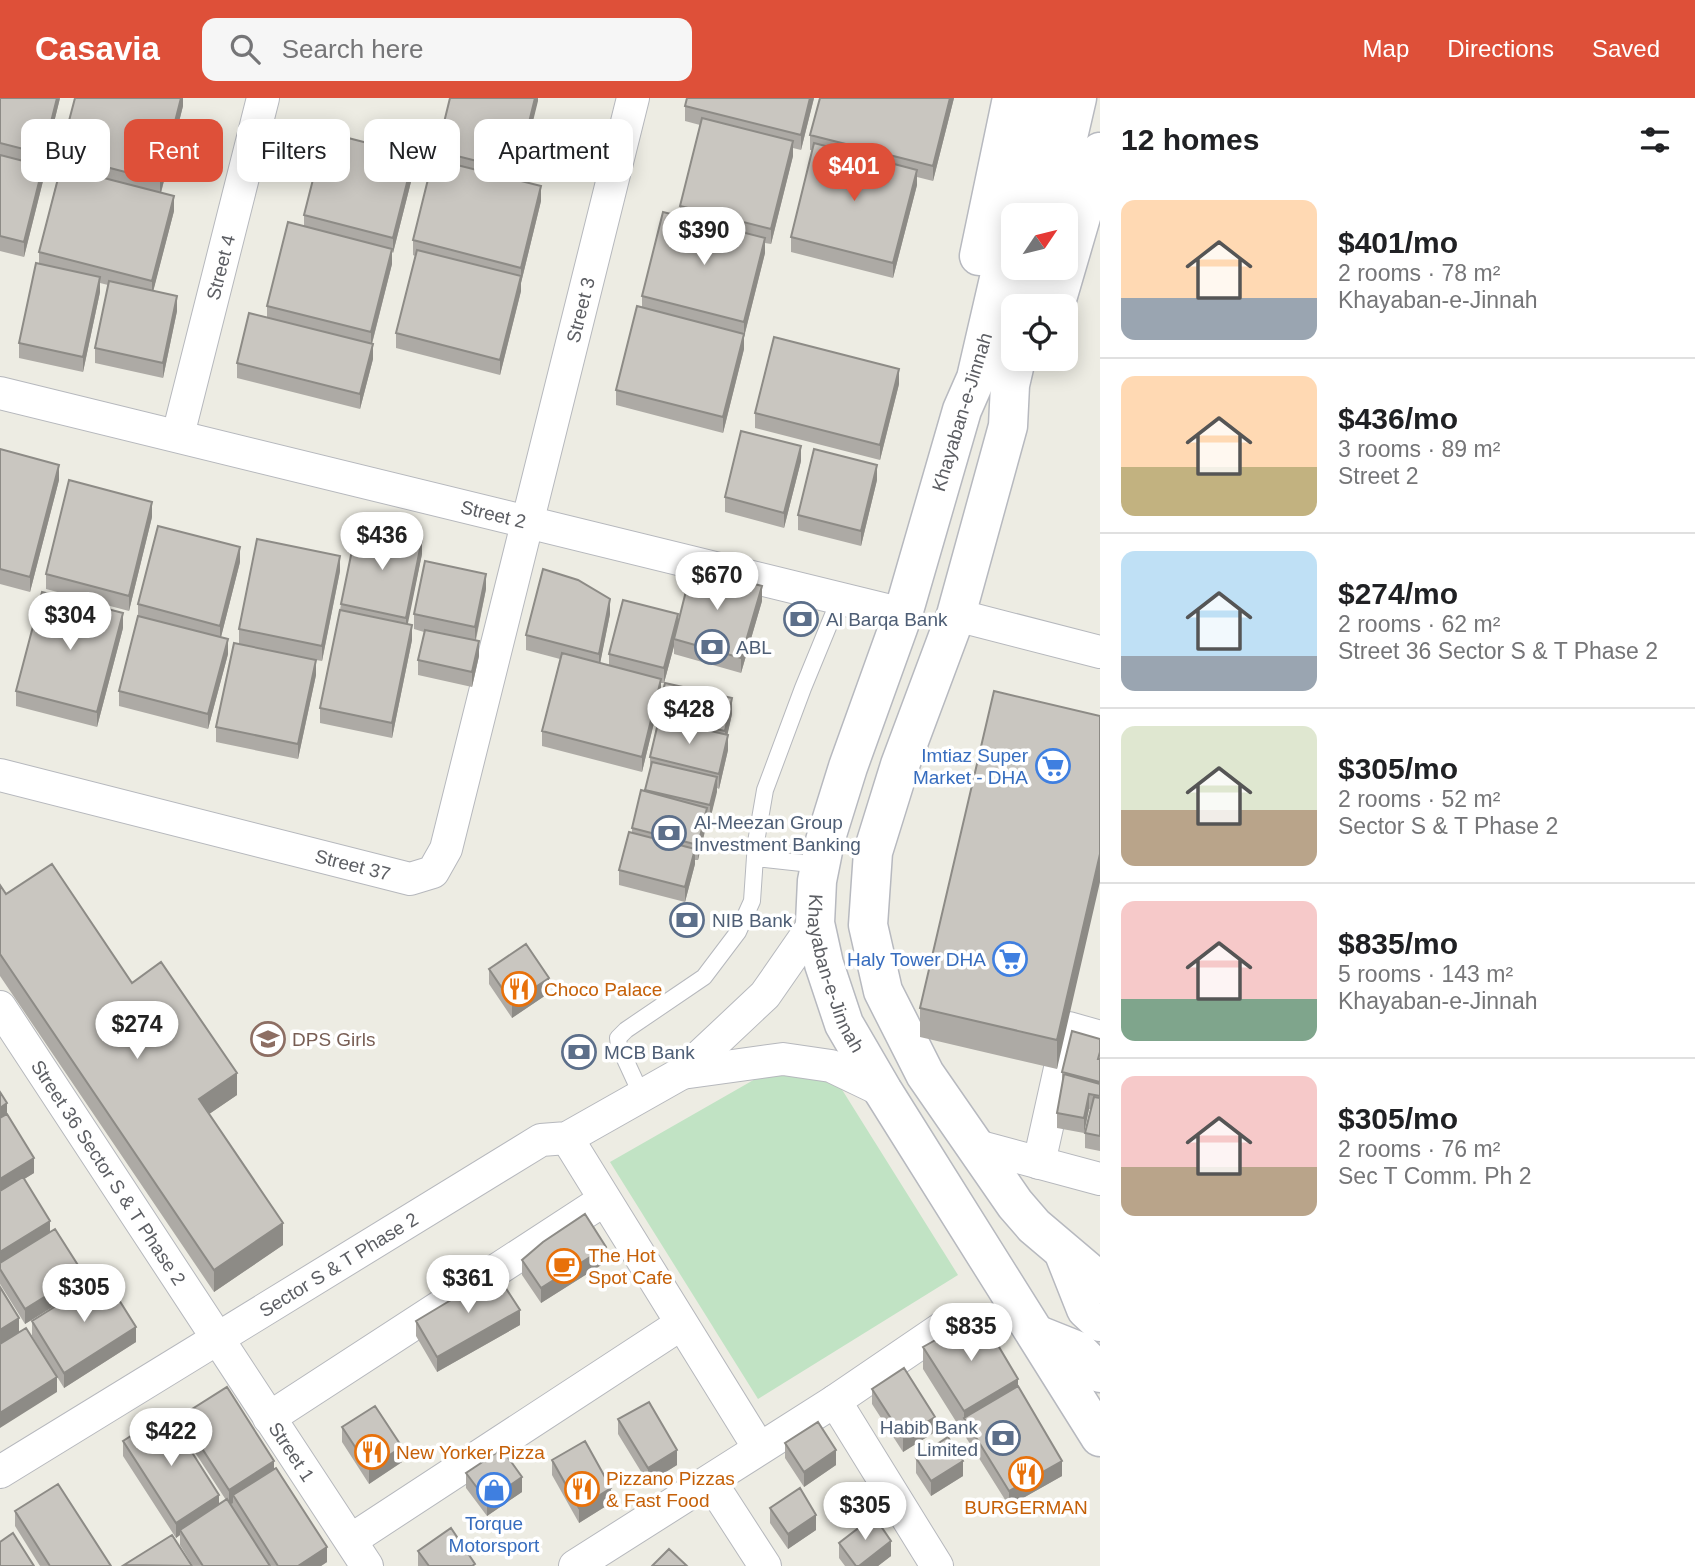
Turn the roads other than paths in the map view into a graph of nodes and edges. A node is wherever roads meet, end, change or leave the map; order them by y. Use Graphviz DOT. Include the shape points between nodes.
graph roads {
  1 [pos="263,98"];
  2 [pos="633,98"];
  3 [pos="1012,98"];
  4 [pos="1041,98"];
  5 [pos="1077,98"];
  6 [pos="1100,152"];
  7 [pos="1017,203"];
  8 [pos="1053,203"];
  9 [pos="1001,271"];
  10 [pos="1059,294"];
  11 [pos="1013,371"];
  12 [pos="1037,371"];
  13 [pos="0,393"];
  14 [pos="961,410"];
  15 [pos="1008,426"];
  16 [pos="178,435"];
  17 [pos="528,521"];
  18 [pos="840,598"];
  19 [pos="903,614"];
  20 [pos="956,615"];
  21 [pos="1100,652"];
  22 [pos="0,775"];
  23 [pos="755,858"];
  24 [pos="820,865"];
  25 [pos="815,923"];
  26 [pos="0,1006"];
  27 [pos="1100,1037"];
  28 [pos="682,1073"];
  29 [pos="883,1091"];
  30 [pos="642,1096"];
  31 [pos="567,1138"];
  32 [pos="973,1145"];
  33 [pos="1039,1163"];
  34 [pos="1100,1179"];
  35 [pos="604,1200"];
  36 [pos="1065,1254"];
  37 [pos="1100,1282"];
  38 [pos="1100,1321"];
  39 [pos="681,1324"];
  40 [pos="948,1324"];
  41 [pos="1038,1335"];
  42 [pos="217,1338"];
  43 [pos="1100,1373"];
  44 [pos="835,1401"];
  45 [pos="269,1418"];
  46 [pos="1100,1437"];
  47 [pos="759,1448"];
  48 [pos="0,1472"];
  49 [pos="710,1481"];
  50 [pos="359,1553"];
  51 [pos="575,1566"];
  52 [pos="765,1566"];
  53 [pos="937,1566"];
  1 -- 16 [label="street, Street 4"];
  2 -- 17 [label="street, Street 3"];
  3 -- 14 [label="main road" via="960,371"];
  4 -- 7 [label="main road, Khayaban-e-Jinnah"];
  5 -- 8 [label="main road"];
  6 -- 10 [label="main road"];
  9 -- 14 [label="main road, Khayaban-e-Jinnah" via="976,378"];
  11 -- 15 [label="main road, Khayaban-e-Jinnah"];
  12 -- 15 [label="main road" via="1031,391"];
  13 -- 16 [label="street, Street 2"];
  14 -- 19 [label="main road, Khayaban-e-Jinnah"];
  15 -- 20 [label="main road, Khayaban-e-Jinnah"];
  16 -- 17 [label="street, Street 2"];
  17 -- 18 [label="street, Street 2"];
  17 -- 22 [label="street, Street 37" via="446,849 433,872 410,879"];
  18 -- 19 [label="street, Street 2"];
  18 -- 23 [label="lane" via="765,790"];
  19 -- 24 [label="main road, Khayaban-e-Jinnah" via="848,767"];
  20 -- 21 [label="street"];
  20 -- 32 [label="main road, Khayaban-e-Jinnah" via="873,852 868,925 883,991 925,1074"];
  23 -- 24 [label="lane"];
  23 -- 30 [label="lane" via="752,901 738,932 704,977 618,1038"];
  24 -- 25 [label="main road, Khayaban-e-Jinnah"];
  25 -- 28 [label="street, Sector S & T Phase 2" via="765,995"];
  25 -- 29 [label="main road, Khayaban-e-Jinnah" via="844,1024"];
  26 -- 42 [label="street, Street 36 Sector S & T Phase 2"];
  27 -- 33 [label="street" via="1069,1028"];
  28 -- 29 [label="street, Sector S & T Phase 2" via="783,1059 831,1066"];
  28 -- 30 [label="street, Sector S & T Phase 2"];
  29 -- 41 [label="main road, Khayaban-e-Jinnah"];
  30 -- 31 [label="street, Sector S & T Phase 2"];
  31 -- 35 [label="street"];
  31 -- 42 [label="street, Sector S & T Phase 2" via="541,1140"];
  32 -- 33 [label="street"];
  32 -- 36 [label="main road, Khayaban-e-Jinnah" via="1015,1204"];
  33 -- 34 [label="street"];
  35 -- 39 [label="street"];
  35 -- 45 [label="street"];
  36 -- 37 [label="main road, Khayaban-e-Jinnah"];
  36 -- 38 [label="main road" via="1086,1309"];
  39 -- 47 [label="street"];
  39 -- 50 [label="street"];
  40 -- 44 [label="street"];
  41 -- 43 [label="main road" via="1078,1351"];
  41 -- 46 [label="main road, Khayaban-e-Jinnah"];
  42 -- 45 [label="street, Street 1"];
  42 -- 48 [label="street, Sector S & T Phase 2"];
  44 -- 47 [label="street"];
  44 -- 53 [label="street"];
  45 -- 50 [label="street, Street 1"];
  47 -- 49 [label="street"];
  49 -- 51 [label="street"];
  49 -- 52 [label="street"];
}
